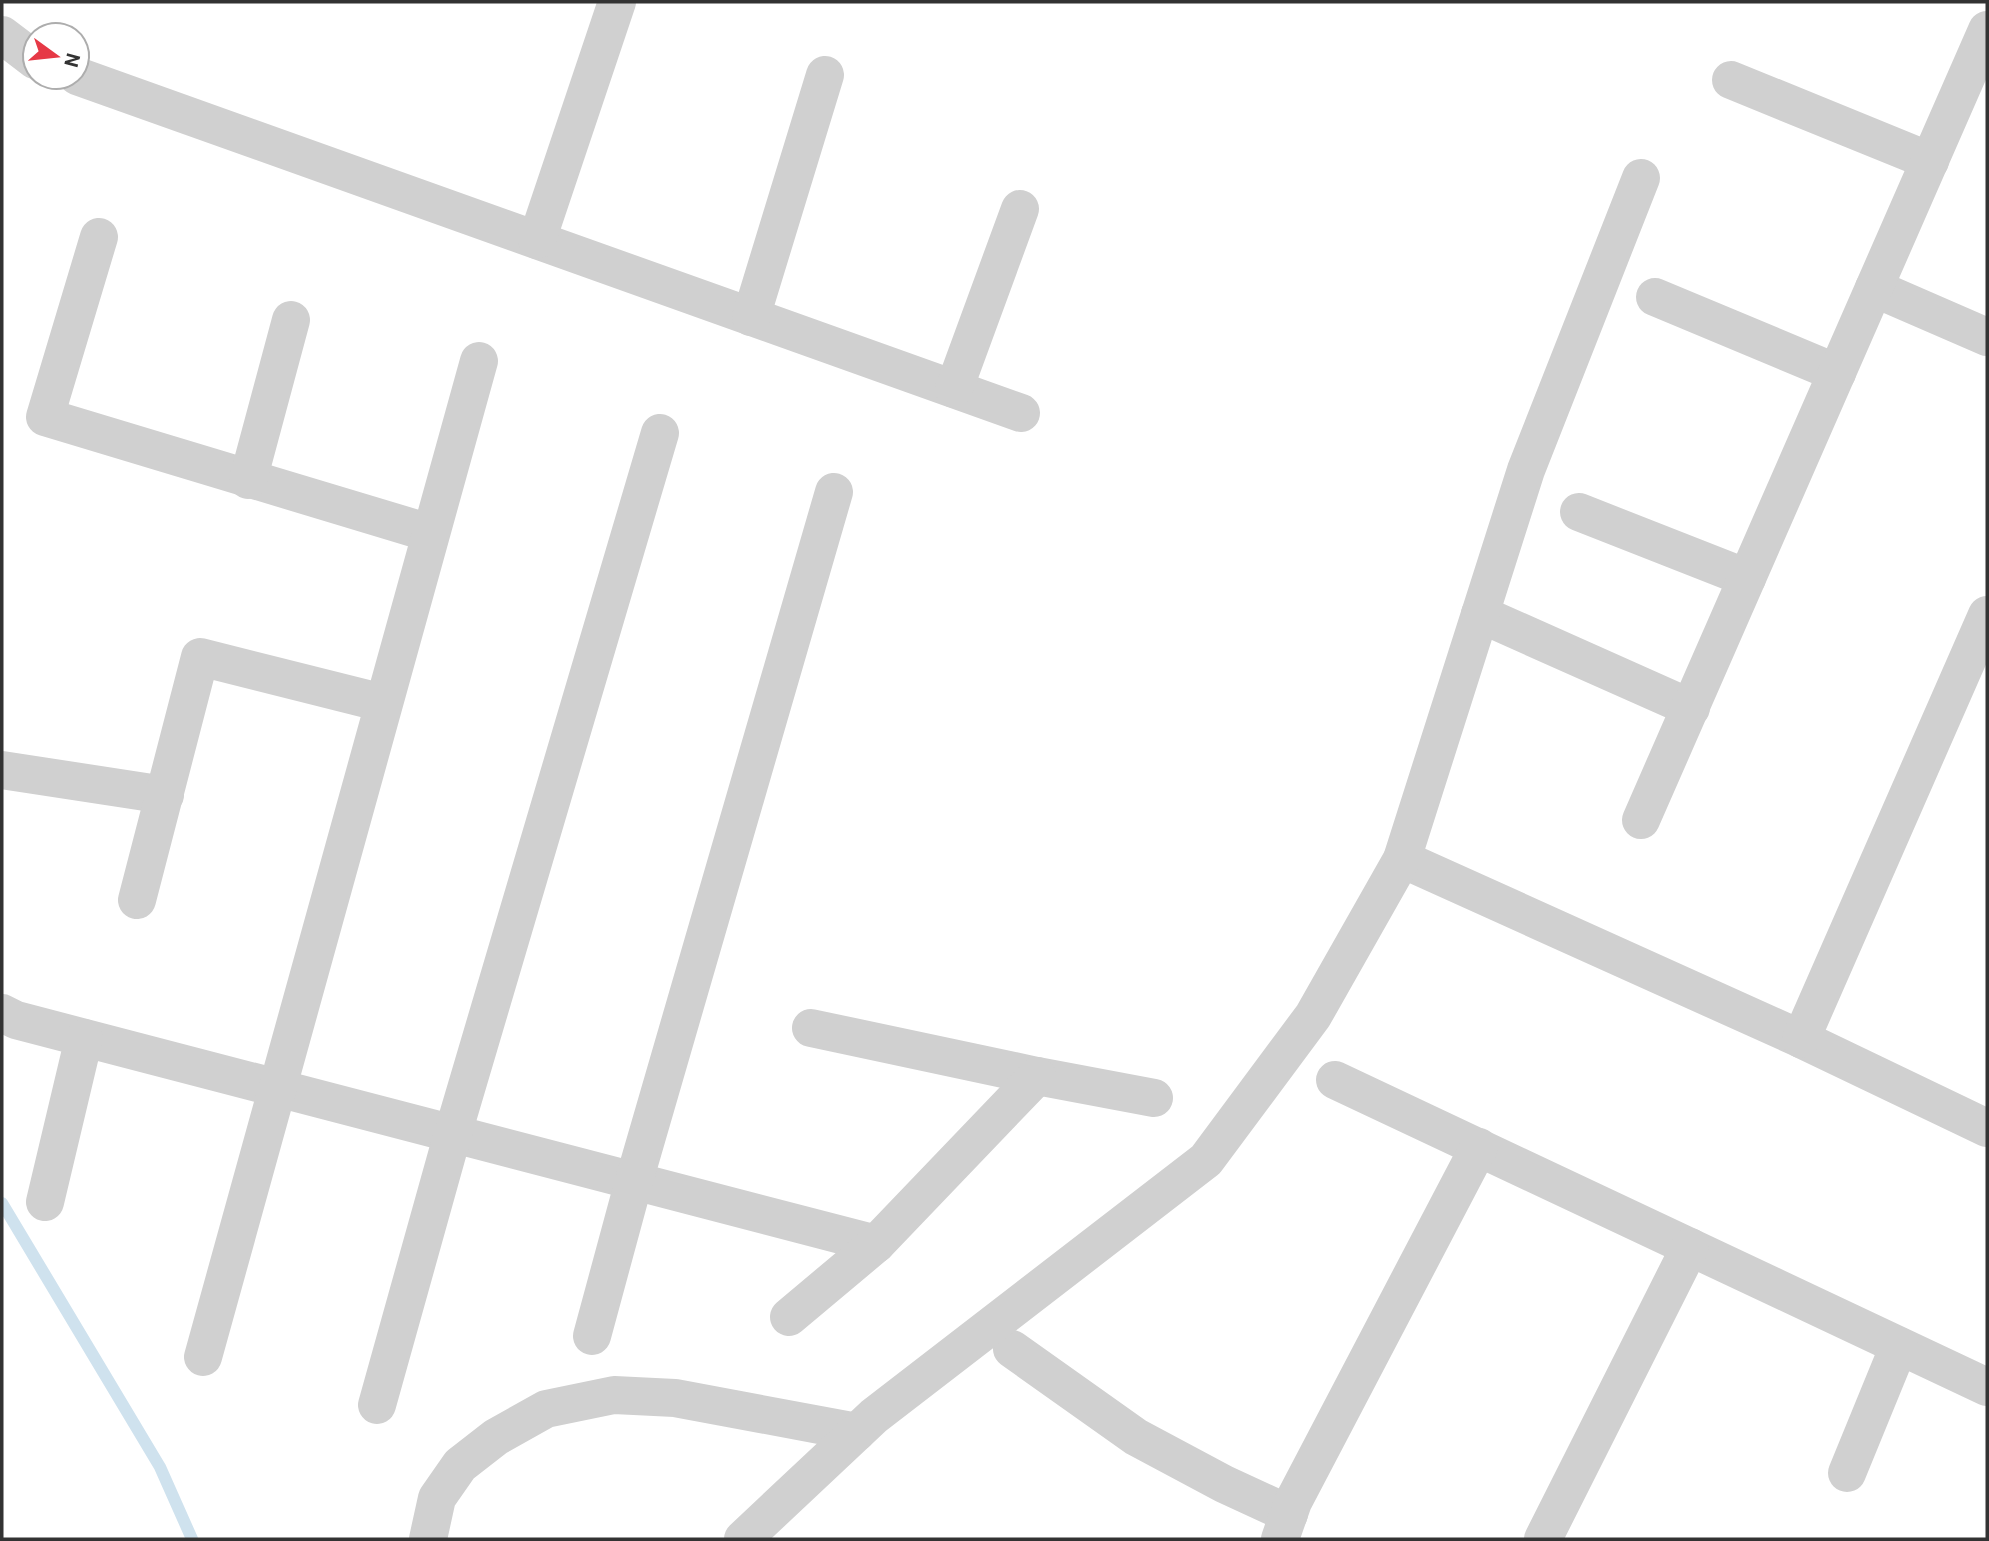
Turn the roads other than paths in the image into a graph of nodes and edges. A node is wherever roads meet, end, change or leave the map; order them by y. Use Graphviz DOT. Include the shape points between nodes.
graph roads {
  1 [pos="617,2"];
  2 [pos="1987,30"];
  3 [pos="2,35"];
  4 [pos="21,49"];
  5 [pos="825,75"];
  6 [pos="1731,80"];
  7 [pos="91,81"];
  8 [pos="1930,161"];
  9 [pos="1641,178"];
  10 [pos="1020,209"];
  11 [pos="99,237"];
  12 [pos="537,240"];
  13 [pos="1874,288"];
  14 [pos="1655,296"];
  15 [pos="751,317"];
  16 [pos="291,320"];
  17 [pos="1987,337"];
  18 [pos="479,362"];
  19 [pos="1837,373"];
  20 [pos="954,389"];
  21 [pos="1021,413"];
  22 [pos="660,433"];
  23 [pos="248,480"];
  24 [pos="834,492"];
  25 [pos="1580,512"];
  26 [pos="430,533"];
  27 [pos="1747,578"];
  28 [pos="1480,614"];
  29 [pos="1987,615"];
  30 [pos="383,703"];
  31 [pos="1691,708"];
  32 [pos="2,770"];
  33 [pos="165,795"];
  34 [pos="1642,820"];
  35 [pos="1402,859"];
  36 [pos="137,900"];
  37 [pos="2,983"];
  38 [pos="7,1023"];
  39 [pos="811,1028"];
  40 [pos="85,1038"];
  41 [pos="1801,1040"];
  42 [pos="1037,1076"];
  43 [pos="1335,1080"];
  44 [pos="275,1088"];
  45 [pos="1154,1098"];
  46 [pos="1987,1128"];
  47 [pos="453,1133"];
  48 [pos="1479,1147"];
  49 [pos="634,1181"];
  50 [pos="45,1202"];
  51 [pos="876,1244"];
  52 [pos="1690,1247"];
  53 [pos="789,1317"];
  54 [pos="592,1336"];
  55 [pos="1899,1346"];
  56 [pos="1012,1349"];
  57 [pos="203,1357"];
  58 [pos="1987,1388"];
  59 [pos="377,1405"];
  60 [pos="857,1432"];
  61 [pos="1847,1472"];
  62 [pos="1285,1527"];
  63 [pos="428,1539"];
  64 [pos="743,1539"];
  65 [pos="1543,1539"];
  1 -- 12 [label="street"];
  2 -- 8 [label="street"];
  3 -- 4 [label="street"];
  5 -- 15 [label="street"];
  6 -- 8 [label="street"];
  7 -- 12 [label="street"];
  8 -- 13 [label="street"];
  9 -- 28 [label="street" via="1526,470"];
  10 -- 20 [label="street"];
  11 -- 23 [label="street" via="45,417"];
  12 -- 15 [label="street"];
  13 -- 17 [label="street"];
  13 -- 19 [label="street"];
  14 -- 19 [label="street"];
  15 -- 20 [label="street"];
  16 -- 23 [label="street"];
  18 -- 26 [label="street"];
  19 -- 27 [label="street"];
  20 -- 21 [label="street"];
  22 -- 47 [label="street"];
  23 -- 26 [label="street"];
  24 -- 49 [label="street"];
  25 -- 27 [label="street"];
  26 -- 30 [label="street"];
  27 -- 31 [label="street"];
  28 -- 31 [label="street"];
  28 -- 35 [label="street"];
  29 -- 41 [label="street"];
  30 -- 33 [label="street" via="200,657"];
  30 -- 44 [label="street"];
  31 -- 34 [label="street"];
  32 -- 33 [label="street"];
  33 -- 36 [label="street"];
  35 -- 41 [label="street"];
  35 -- 60 [label="street" via="1314,1016 1206,1160"];
  37 -- 38 [label="street"];
  38 -- 40 [label="street"];
  39 -- 42 [label="street"];
  40 -- 44 [label="street"];
  40 -- 50 [label="street"];
  41 -- 46 [label="street"];
  42 -- 45 [label="street"];
  42 -- 51 [label="street"];
  43 -- 48 [label="street"];
  44 -- 47 [label="street"];
  44 -- 57 [label="street"];
  47 -- 49 [label="street"];
  47 -- 59 [label="street"];
  48 -- 52 [label="street"];
  48 -- 62 [label="street"];
  49 -- 51 [label="street"];
  49 -- 54 [label="street"];
  51 -- 53 [label="street"];
  52 -- 55 [label="street"];
  52 -- 65 [label="street"];
  55 -- 58 [label="street"];
  55 -- 61 [label="street"];
  56 -- 62 [label="street" via="1136,1437 1224,1484"];
  60 -- 63 [label="street" via="675,1398 614,1395 546,1409 496,1437 460,1465 437,1498"];
  60 -- 64 [label="street"];
}
